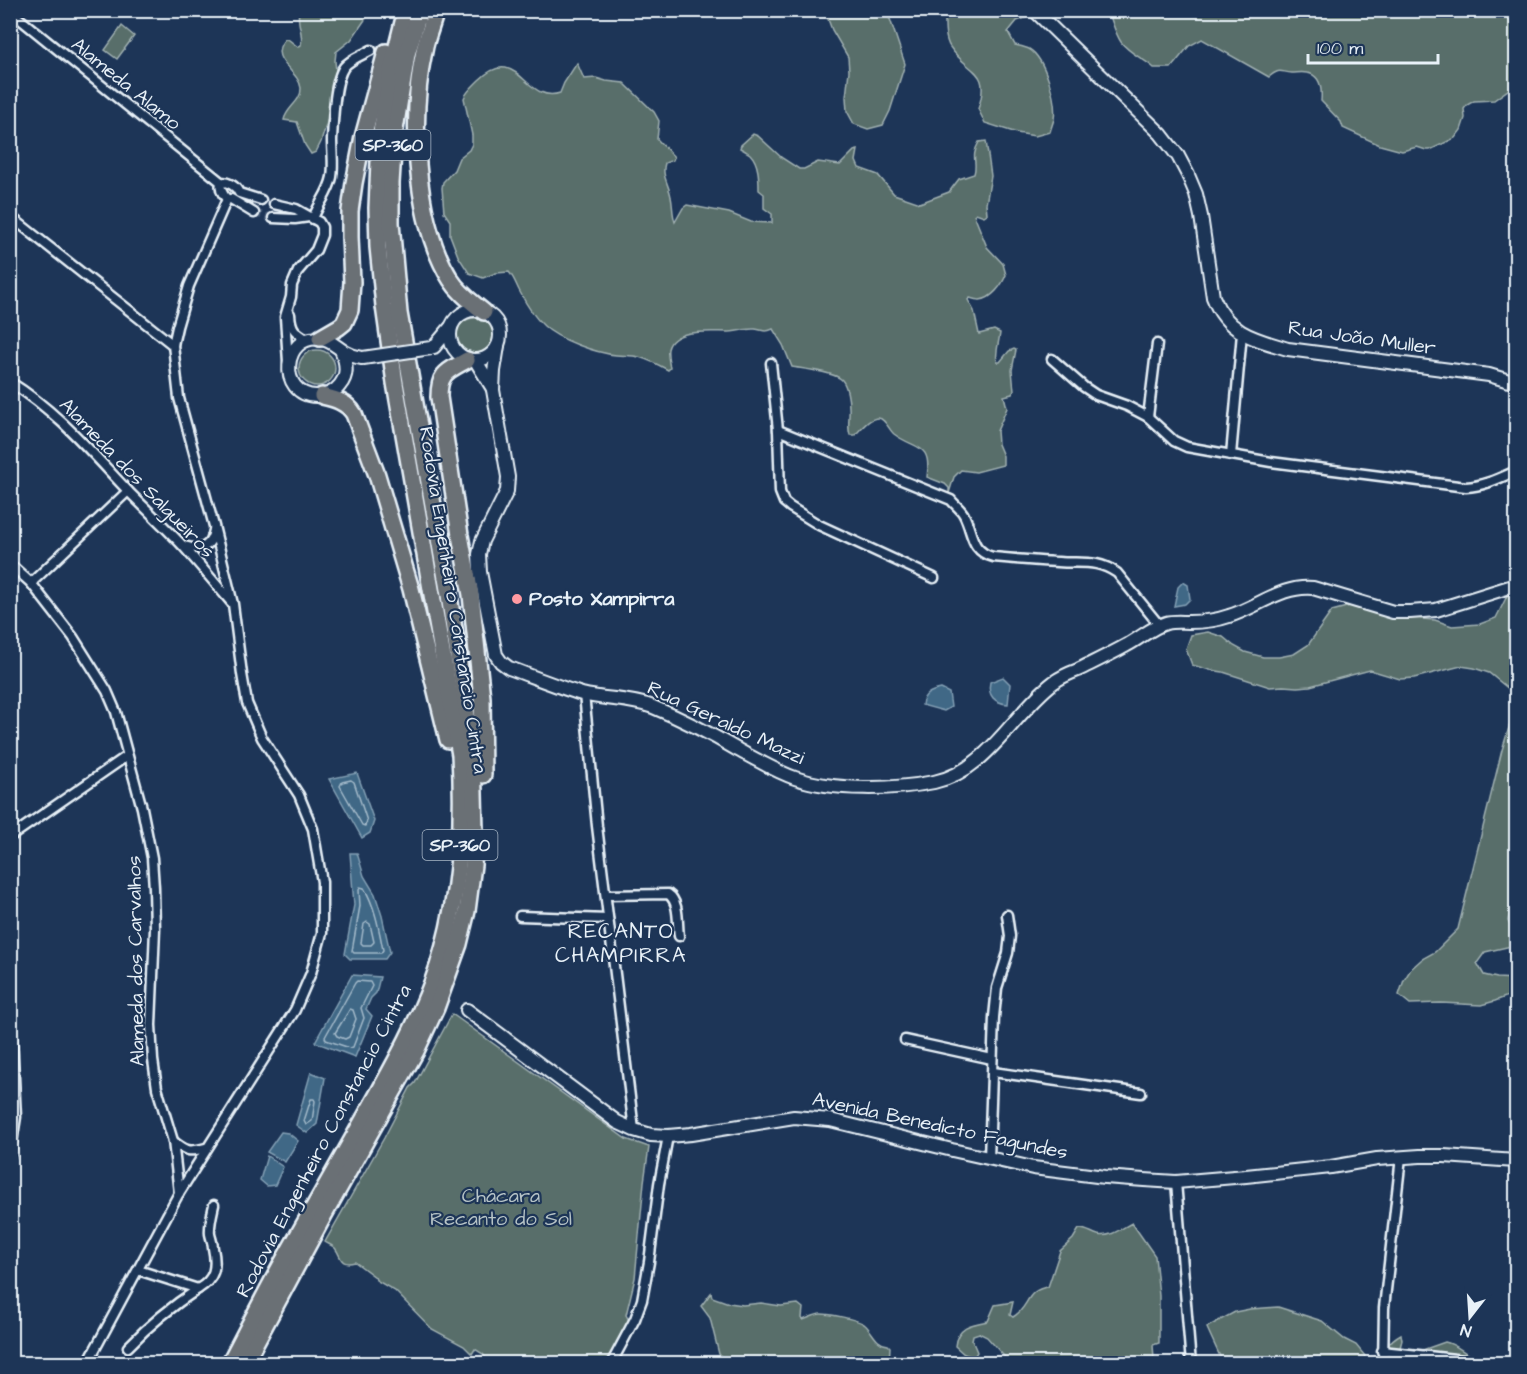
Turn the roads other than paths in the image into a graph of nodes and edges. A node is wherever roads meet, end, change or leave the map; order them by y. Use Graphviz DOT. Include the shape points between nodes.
graph roads {
  1 [pos="405,10"];
  2 [pos="420,10"];
  3 [pos="436,10"];
  4 [pos="1034,10"];
  5 [pos="10,11"];
  6 [pos="371,50"];
  7 [pos="221,182"];
  8 [pos="239,193"];
  9 [pos="229,199"];
  10 [pos="261,200"];
  11 [pos="274,204"];
  12 [pos="254,213"];
  13 [pos="10,216"];
  14 [pos="273,218"];
  15 [pos="311,218"];
  16 [pos="289,308"];
  17 [pos="484,312"];
  18 [pos="450,328"];
  19 [pos="1242,333"];
  20 [pos="314,339"];
  21 [pos="1157,344"];
  22 [pos="173,345"];
  23 [pos="498,346"];
  24 [pos="433,347"];
  25 [pos="341,350"];
  26 [pos="363,358"];
  27 [pos="467,358"];
  28 [pos="1052,359"];
  29 [pos="771,363"];
  30 [pos="288,365"];
  31 [pos="346,372"];
  32 [pos="10,382"];
  33 [pos="1516,383"];
  34 [pos="493,390"];
  35 [pos="322,396"];
  36 [pos="1148,417"];
  37 [pos="778,430"];
  38 [pos="1231,455"];
  39 [pos="1516,471"];
  40 [pos="128,491"];
  41 [pos="214,526"];
  42 [pos="182,545"];
  43 [pos="10,564"];
  44 [pos="934,578"];
  45 [pos="31,584"];
  46 [pos="1516,585"];
  47 [pos="233,604"];
  48 [pos="1160,626"];
  49 [pos="584,694"];
  50 [pos="127,756"];
  51 [pos="468,833"];
  52 [pos="10,837"];
  53 [pos="606,895"];
  54 [pos="1007,915"];
  55 [pos="520,916"];
  56 [pos="608,920"];
  57 [pos="679,936"];
  58 [pos="10,997"];
  59 [pos="467,1010"];
  60 [pos="905,1040"];
  61 [pos="992,1059"];
  62 [pos="993,1072"];
  63 [pos="1141,1093"];
  64 [pos="634,1130"];
  65 [pos="668,1136"];
  66 [pos="173,1141"];
  67 [pos="206,1148"];
  68 [pos="10,1155"];
  69 [pos="1401,1157"];
  70 [pos="989,1159"];
  71 [pos="1516,1161"];
  72 [pos="1176,1182"];
  73 [pos="178,1193"];
  74 [pos="214,1205"];
  75 [pos="138,1270"];
  76 [pos="198,1289"];
  77 [pos="128,1347"];
  78 [pos="1382,1351"];
  79 [pos="87,1364"];
  80 [pos="229,1364"];
  81 [pos="244,1364"];
  82 [pos="611,1364"];
  83 [pos="1191,1364"];
  84 [pos="1383,1364"];
  85 [pos="1501,1364"];
  1 -- 20 [label="highway" via="382,66 354,183 350,211 350,310 344,323"];
  1 -- 51 [label="highway, Rodovia Engenheiro Constancio Cintra / SP-360" via="380,138 378,247 395,383 460,755"];
  2 -- 51 [label="highway, Rodovia Engenheiro Constancio Cintra / SP-360" via="407,54 394,136 392,243 399,313 473,756"];
  3 -- 17 [label="highway" via="425,44 417,103 423,198 435,249 451,280"];
  4 -- 19 [label="street, Rua João Muller" via="1161,134 1178,156 1196,195 1218,310"];
  5 -- 7 [label="street, Alameda Alamo"];
  6 -- 15 [label="street" via="343,68 334,114 332,179"];
  7 -- 8 [label="street, Alameda Alamo"];
  7 -- 9 [label="street" via="220,189"];
  8 -- 9 [label="street"];
  8 -- 10 [label="street, Alameda Alamo"];
  9 -- 12 [label="street"];
  9 -- 22 [label="street" via="189,286"];
  11 -- 15 [label="street"];
  13 -- 22 [label="street"];
  14 -- 15 [label="street"];
  15 -- 16 [label="street" via="319,222 322,235 316,250 298,271"];
  16 -- 20 [label="street" via="296,332"];
  16 -- 30 [label="street" via="285,317"];
  17 -- 18 [label="street" via="464,312"];
  17 -- 23 [label="street" via="498,326"];
  18 -- 24 [label="street"];
  18 -- 27 [label="street" via="452,346"];
  19 -- 33 [label="street, Rua João Muller" via="1288,349 1488,375"];
  19 -- 38 [label="street"];
  20 -- 25 [label="street" via="331,342"];
  20 -- 30 [label="street" via="298,345"];
  21 -- 36 [label="street"];
  22 -- 41 [label="street" via="179,398"];
  23 -- 27 [label="street" via="485,359"];
  23 -- 34 [label="street"];
  24 -- 26 [label="street, bridge"];
  24 -- 27 [label="street"];
  25 -- 26 [label="street"];
  25 -- 31 [label="street"];
  26 -- 31 [label="street"];
  27 -- 34 [label="street"];
  27 -- 51 [label="highway" via="449,370 439,384 471,595 482,698 482,808"];
  28 -- 36 [label="street" via="1096,395"];
  29 -- 37 [label="street"];
  30 -- 35 [label="street" via="294,385 312,396"];
  31 -- 35 [label="street" via="333,392"];
  32 -- 40 [label="street, Alameda dos Salgueiros" via="53,413"];
  34 -- 49 [label="street, Rua Geraldo Mazzi" via="507,491 479,554 496,655 509,668"];
  35 -- 51 [label="highway" via="350,408 377,475 437,690 448,738 455,801"];
  36 -- 38 [label="street" via="1174,441 1187,447"];
  37 -- 44 [label="street" via="780,492 790,507 819,525"];
  37 -- 48 [label="street" via="951,500 964,514 975,544 986,555 1093,562 1111,568"];
  38 -- 39 [label="street" via="1466,487"];
  40 -- 42 [label="street, Alameda dos Salgueiros"];
  40 -- 45 [label="street"];
  41 -- 42 [label="street" via="212,539 205,546 196,549"];
  41 -- 47 [label="street"];
  42 -- 47 [label="street, Alameda dos Salgueiros"];
  43 -- 45 [label="street, Alameda dos Carvalhos"];
  45 -- 50 [label="street, Alameda dos Carvalhos" via="107,691"];
  46 -- 48 [label="street, Rua Geraldo Mazzi" via="1436,610 1410,612 1393,612 1302,587 1220,619"];
  47 -- 67 [label="street" via="247,703 262,738 299,795 313,829 322,882 322,933 295,1010"];
  48 -- 49 [label="street, Rua Geraldo Mazzi" via="1056,680 965,769 935,782 912,785 814,783 774,769 652,707"];
  49 -- 53 [label="street"];
  50 -- 52 [label="street"];
  50 -- 66 [label="street, Alameda dos Carvalhos" via="152,858 153,1060"];
  51 -- 80 [label="highway, Rodovia Engenheiro Constancio Cintra / SP-360" via="438,966 409,1034"];
  51 -- 81 [label="highway, Rodovia Engenheiro Constancio Cintra / SP-360" via="473,864 467,911 436,1008"];
  53 -- 56 [label="street"];
  53 -- 57 [label="street" via="668,894 675,904"];
  54 -- 61 [label="street" via="1010,936 995,1000"];
  55 -- 56 [label="street"];
  56 -- 64 [label="street"];
  58 -- 68 [label="street" via="16,1117"];
  59 -- 64 [label="street, Avenida Benedicto Fagundes" via="594,1106"];
  60 -- 61 [label="street"];
  61 -- 62 [label="street"];
  62 -- 63 [label="street"];
  62 -- 70 [label="street"];
  64 -- 65 [label="street, Avenida Benedicto Fagundes"];
  65 -- 70 [label="street, Avenida Benedicto Fagundes" via="794,1117 830,1120"];
  65 -- 82 [label="street" via="642,1300"];
  66 -- 67 [label="street" via="184,1150"];
  66 -- 73 [label="street, Alameda dos Carvalhos"];
  67 -- 73 [label="street"];
  69 -- 71 [label="street, Avenida Benedicto Fagundes"];
  69 -- 72 [label="street, Avenida Benedicto Fagundes"];
  69 -- 78 [label="street"];
  70 -- 72 [label="street, Avenida Benedicto Fagundes" via="1096,1176"];
  72 -- 83 [label="street"];
  73 -- 75 [label="street"];
  74 -- 76 [label="street" via="210,1233 215,1268 207,1284"];
  75 -- 76 [label="street"];
  75 -- 79 [label="street"];
  76 -- 77 [label="street"];
  78 -- 84 [label="street"];
  78 -- 85 [label="street"];
}
